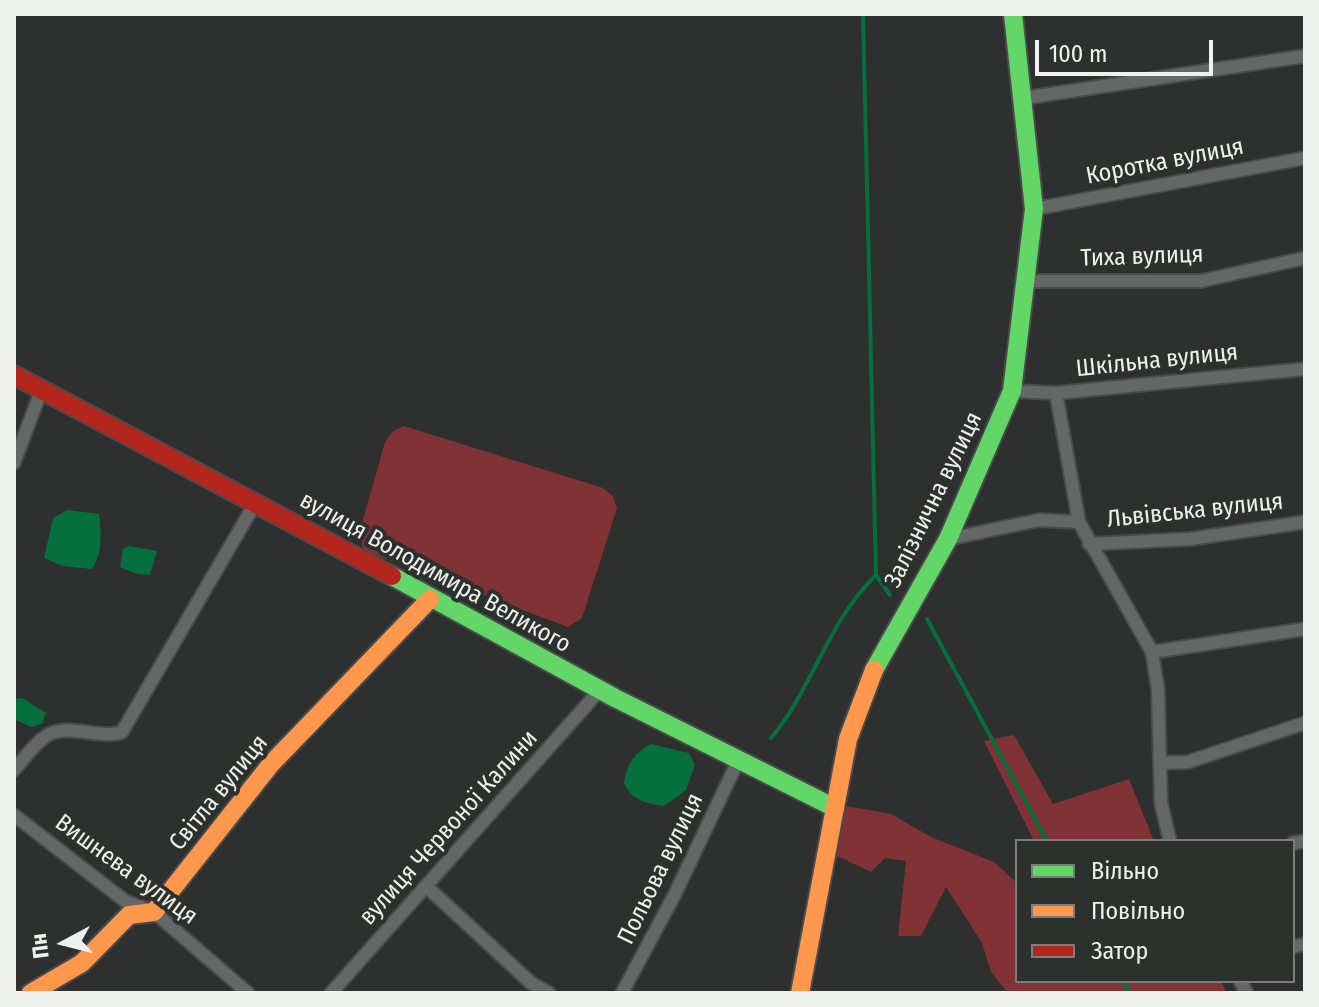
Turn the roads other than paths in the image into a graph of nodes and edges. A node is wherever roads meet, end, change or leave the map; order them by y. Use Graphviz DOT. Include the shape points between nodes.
graph roads {
  1 [pos="1013,14"];
  2 [pos="1305,56"];
  3 [pos="1024,98"];
  4 [pos="1305,158"];
  5 [pos="1034,209"];
  6 [pos="1305,258"];
  7 [pos="1027,281"];
  8 [pos="1305,369"];
  9 [pos="14,375"];
  10 [pos="41,391"];
  11 [pos="1012,391"];
  12 [pos="1056,393"];
  13 [pos="14,463"];
  14 [pos="256,502"];
  15 [pos="1079,522"];
  16 [pos="1305,522"];
  17 [pos="948,539"];
  18 [pos="1089,544"];
  19 [pos="430,599"];
  20 [pos="1305,629"];
  21 [pos="1152,652"];
  22 [pos="599,691"];
  23 [pos="1305,723"];
  24 [pos="737,763"];
  25 [pos="1161,763"];
  26 [pos="14,770"];
  27 [pos="835,808"];
  28 [pos="14,815"];
  29 [pos="1170,839"];
  30 [pos="426,886"];
  31 [pos="154,912"];
  32 [pos="31,993"];
  33 [pos="248,993"];
  34 [pos="331,993"];
  35 [pos="549,993"];
  36 [pos="622,993"];
  37 [pos="800,993"];
  1 -- 3 [label="street, Залізнична вулиця"];
  2 -- 3 [label="street"];
  3 -- 5 [label="street, Залізнична вулиця"];
  4 -- 5 [label="street, Коротка вулиця"];
  5 -- 7 [label="street, Залізнична вулиця"];
  6 -- 7 [label="street, Тиха вулиця" via="1201,281"];
  7 -- 11 [label="street, Залізнична вулиця"];
  8 -- 12 [label="street, Шкільна вулиця"];
  9 -- 10 [label="street, вулиця Володимира Великого"];
  10 -- 13 [label="street"];
  10 -- 14 [label="street, вулиця Володимира Великого"];
  11 -- 12 [label="street, Шкільна вулиця"];
  11 -- 17 [label="street, Залізнична вулиця"];
  12 -- 15 [label="street"];
  14 -- 19 [label="street, вулиця Володимира Великого"];
  14 -- 26 [label="street" via="122,732 47,735"];
  15 -- 17 [label="street" via="1039,520"];
  15 -- 18 [label="street"];
  16 -- 18 [label="street, Львівська вулиця" via="1190,539"];
  17 -- 27 [label="street, Залізнична вулиця" via="866,684 848,739"];
  18 -- 21 [label="street"];
  19 -- 22 [label="street, вулиця Володимира Великого"];
  19 -- 31 [label="street, Світла вулиця" via="271,764"];
  20 -- 21 [label="street"];
  21 -- 25 [label="street"];
  22 -- 24 [label="street, вулиця Володимира Великого"];
  22 -- 30 [label="street, вулиця Червоної Калини"];
  23 -- 25 [label="street" via="1188,762"];
  24 -- 27 [label="street, вулиця Володимира Великого"];
  24 -- 36 [label="street, Польова вулиця"];
  25 -- 29 [label="street" via="1161,803"];
  27 -- 37 [label="street, Залізнична вулиця"];
  28 -- 31 [label="street, Вишнева вулиця" via="125,901"];
  30 -- 34 [label="street, вулиця Червоної Калини"];
  30 -- 35 [label="street" via="531,983"];
  31 -- 32 [label="street" via="129,915 82,963"];
  31 -- 33 [label="street, Вишнева вулиця"];
}
